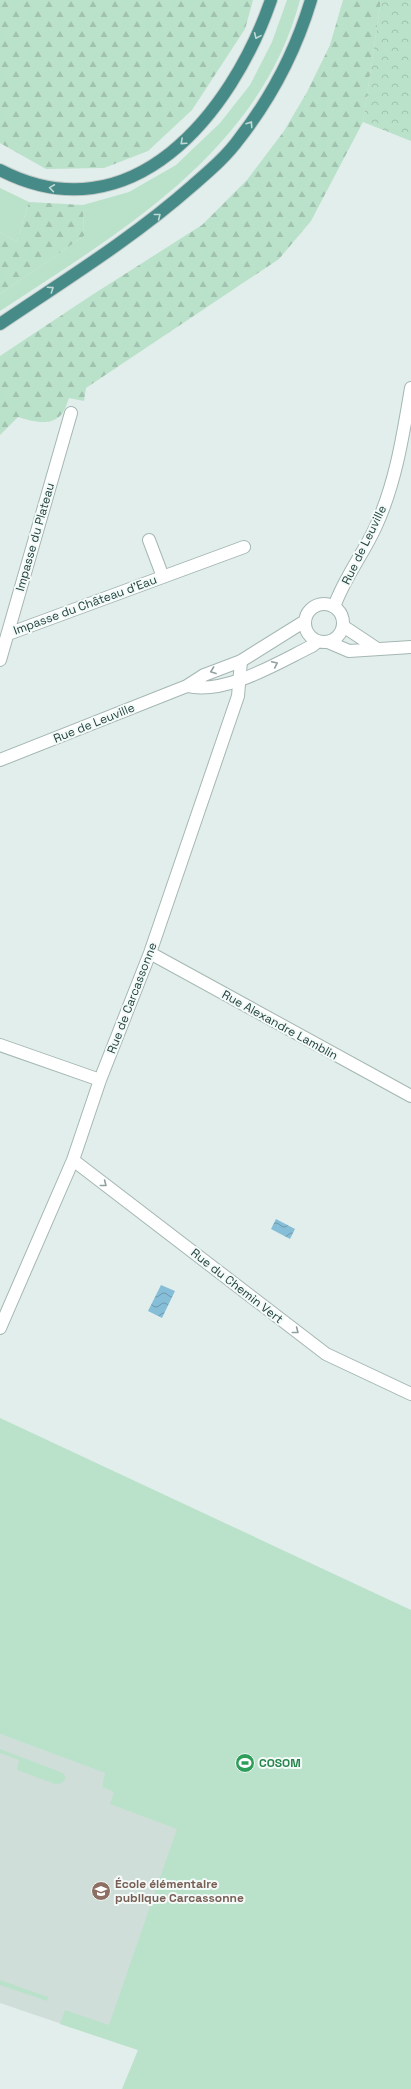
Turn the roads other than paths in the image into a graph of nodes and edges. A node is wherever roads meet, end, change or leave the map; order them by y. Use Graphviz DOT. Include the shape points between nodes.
graph roads {
  1 [pos="272,0"];
  2 [pos="311,0"];
  3 [pos="0,170"];
  4 [pos="0,324"];
  5 [pos="411,388"];
  6 [pos="71,413"];
  7 [pos="149,540"];
  8 [pos="244,547"];
  9 [pos="163,577"];
  10 [pos="334,607"];
  11 [pos="305,621"];
  12 [pos="343,626"];
  13 [pos="8,634"];
  14 [pos="323,642"];
  15 [pos="411,647"];
  16 [pos="376,648"];
  17 [pos="0,660"];
  18 [pos="241,661"];
  19 [pos="239,680"];
  20 [pos="187,686"];
  21 [pos="0,760"];
  22 [pos="150,953"];
  23 [pos="0,1045"];
  24 [pos="100,1080"];
  25 [pos="411,1096"];
  26 [pos="73,1160"];
  27 [pos="0,1328"];
  28 [pos="411,1394"];
  1 -- 3 [label="highway, one-way" via="254,44 222,97 191,134 172,151 145,169 109,185 66,190 36,185"];
  4 -- 2 [label="highway, one-way" via="159,216 210,171 239,140 268,98 287,62"];
  5 -- 10 [label="street, Rue de Leuville" via="390,491 376,527"];
  6 -- 13 [label="street, Impasse du Plateau"];
  7 -- 9 [label="street, Impasse du Château d'Eau"];
  8 -- 9 [label="street, Impasse du Château d'Eau"];
  9 -- 13 [label="street, Impasse du Château d'Eau"];
  10 -- 11 [label="street, Rue de Leuville" via="328,604 315,606 308,611"];
  10 -- 12 [label="street" via="342,615"];
  11 -- 14 [label="street" via="308,634"];
  11 -- 18 [label="street, Rue de Leuville"];
  12 -- 14 [label="street, Rue de Leuville" via="338,638"];
  12 -- 16 [label="street"];
  13 -- 17 [label="street, Impasse du Plateau"];
  14 -- 16 [label="street" via="349,651"];
  19 -- 14 [label="street, Rue de Leuville, one-way"];
  15 -- 16 [label="street"];
  18 -- 19 [label="street, Rue de Carcassonne"];
  18 -- 20 [label="street, Rue de Leuville, one-way" via="204,675"];
  19 -- 20 [label="street, Rue de Leuville" via="209,688"];
  19 -- 22 [label="street, Rue de Carcassonne" via="238,696"];
  20 -- 21 [label="street, Rue de Leuville"];
  22 -- 24 [label="street, Rue de Carcassonne"];
  22 -- 25 [label="street, Rue Alexandre Lamblin"];
  23 -- 24 [label="street"];
  24 -- 26 [label="street, Rue de Carcassonne"];
  26 -- 27 [label="street, Rue de Carcassonne"];
  26 -- 28 [label="street, Rue du Chemin Vert, one-way" via="326,1354"];
}
